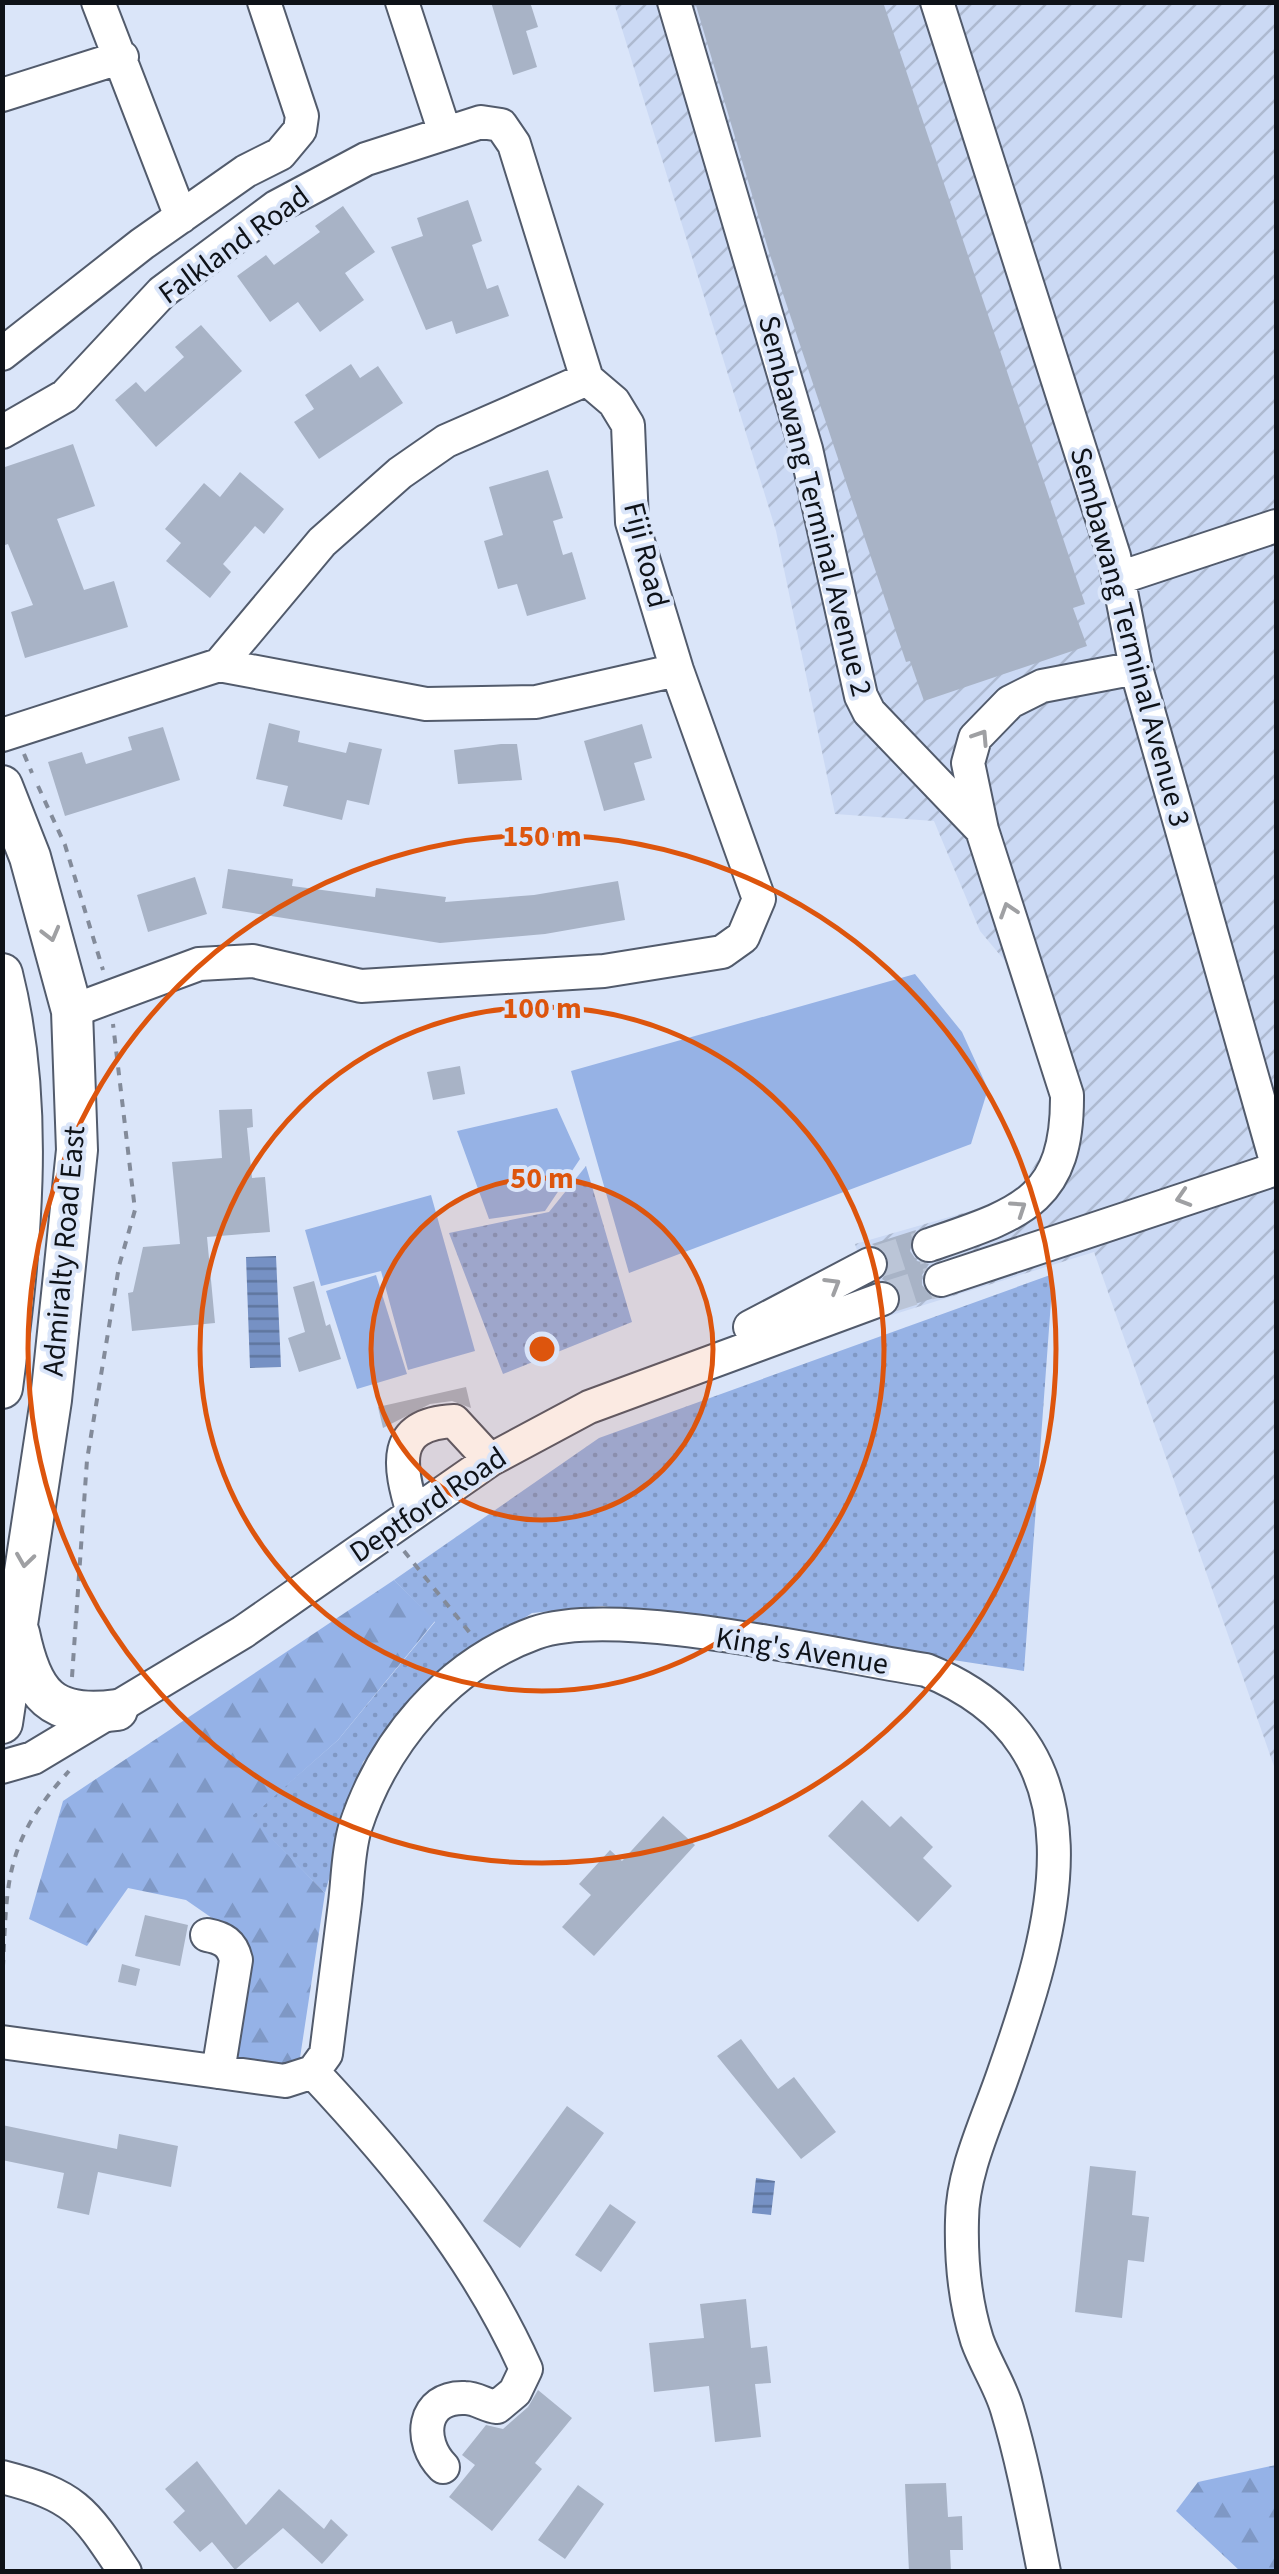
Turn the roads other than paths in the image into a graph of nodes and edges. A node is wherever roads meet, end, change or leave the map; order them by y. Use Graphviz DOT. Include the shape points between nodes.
graph roads {
  1 [pos="98,2"];
  2 [pos="264,2"];
  3 [pos="402,2"];
  4 [pos="674,2"];
  5 [pos="938,2"];
  6 [pos="122,57"];
  7 [pos="2,95"];
  8 [pos="501,125"];
  9 [pos="445,133"];
  10 [pos="181,217"];
  11 [pos="2,354"];
  12 [pos="587,379"];
  13 [pos="2,432"];
  14 [pos="1276,526"];
  15 [pos="1118,578"];
  16 [pos="219,665"];
  17 [pos="1136,668"];
  18 [pos="678,670"];
  19 [pos="2,736"];
  20 [pos="2,786"];
  21 [pos="982,830"];
  22 [pos="2,974"];
  23 [pos="72,1011"];
  24 [pos="2,1160"];
  25 [pos="1276,1161"];
  26 [pos="1276,1169"];
  27 [pos="19,1206"];
  28 [pos="930,1245"];
  29 [pos="870,1264"];
  30 [pos="941,1280"];
  31 [pos="882,1299"];
  32 [pos="2,1388"];
  33 [pos="584,1409"];
  34 [pos="490,1460"];
  35 [pos="413,1513"];
  36 [pos="16,1619"];
  37 [pos="118,1710"];
  38 [pos="2,1722"];
  39 [pos="2,1767"];
  40 [pos="206,1935"];
  41 [pos="2,2042"];
  42 [pos="218,2072"];
  43 [pos="314,2072"];
  44 [pos="443,2467"];
  45 [pos="2,2477"];
  46 [pos="125,2572"];
  47 [pos="1044,2572"];
  1 -- 6 [label="street"];
  2 -- 10 [label="street" via="302,116 300,130 280,154"];
  3 -- 9 [label="street"];
  4 -- 21 [label="street, Sembawang Terminal Avenue 2" via="806,450 861,696 868,712"];
  5 -- 15 [label="street, Sembawang Terminal Avenue 3"];
  6 -- 7 [label="street"];
  6 -- 10 [label="street"];
  8 -- 9 [label="street, Falkland Road" via="482,122"];
  8 -- 12 [label="street, Fiji Road" via="514,144"];
  9 -- 13 [label="street, Falkland Road" via="366,160 276,208 162,292 65,396"];
  10 -- 11 [label="street"];
  12 -- 16 [label="street" via="446,442 400,473 322,542"];
  12 -- 18 [label="street, Fiji Road" via="628,425 632,522"];
  14 -- 15 [label="street"];
  15 -- 17 [label="street, Sembawang Terminal Avenue 3"];
  16 -- 18 [label="street" via="426,704 536,702"];
  16 -- 19 [label="street"];
  21 -- 17 [label="street, one-way" via="968,763 976,738 1010,702 1042,686"];
  17 -- 25 [label="street, Sembawang Terminal Avenue 3"];
  18 -- 23 [label="street, Fiji Road" via="759,900 742,938 722,952 604,971 361,986 253,961 199,964"];
  20 -- 23 [label="main road, Admiralty Road East, one-way" via="30,858"];
  28 -- 21 [label="street, Sembawang Terminal Avenue 2, one-way" via="1014,1214 1042,1190 1062,1157 1067,1125 1066,1095"];
  22 -- 27 [label="main road, Admiralty Road East" via="13,1016 24,1151"];
  23 -- 36 [label="main road, Admiralty Road East, one-way" via="77,1150 51,1400"];
  24 -- 27 [label="street"];
  26 -- 30 [label="street, one-way"];
  27 -- 32 [label="main road, Admiralty Road East"];
  33 -- 29 [label="street, one-way"];
  31 -- 33 [label="street, Deptford Road"];
  33 -- 34 [label="street, Deptford Road"];
  34 -- 35 [label="street, Deptford Road"];
  34 -- 35 [label="street" via="454,1421 433,1422 414,1433 402,1448 400,1472"];
  35 -- 37 [label="street, Deptford Road"];
  36 -- 37 [label="main road" via="28,1673 54,1703 81,1715"];
  36 -- 38 [label="main road, Admiralty Road East"];
  37 -- 39 [label="street, Deptford Road" via="33,1758"];
  40 -- 42 [label="street" via="222,1938 236,1960"];
  41 -- 42 [label="street"];
  42 -- 43 [label="street" via="286,2081"];
  43 -- 44 [label="street" via="432,2206 484,2286 526,2370 497,2408 464,2397 436,2410 424,2434"];
  43 -- 47 [label="street, King's Avenue" via="326,2054 354,1833 375,1772 407,1725 487,1658 536,1632 648,1626 926,1670 987,1701 1014,1730 1048,1788 1057,1856 1052,1901 962,2214 963,2267 977,2338 1017,2442"];
  45 -- 46 [label="street" via="66,2498 90,2519"];
}
